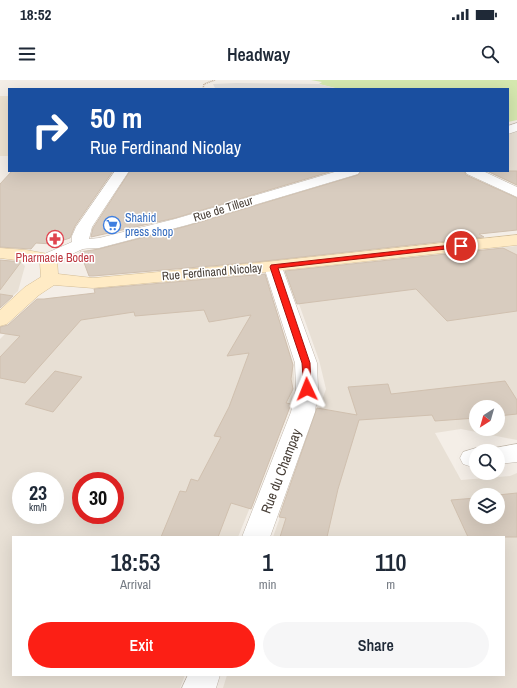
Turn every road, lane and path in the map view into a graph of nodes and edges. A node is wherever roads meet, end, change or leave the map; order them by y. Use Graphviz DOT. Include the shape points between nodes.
graph roads {
  1 [pos="215,80"];
  2 [pos="203,88"];
  3 [pos="121,172"];
  4 [pos="350,172"];
  5 [pos="474,172"];
  6 [pos="517,194"];
  7 [pos="517,240"];
  8 [pos="81,244"];
  9 [pos="0,253"];
  10 [pos="48,259"];
  11 [pos="273,267"];
  12 [pos="50,279"];
  13 [pos="0,320"];
  14 [pos="517,453"];
  15 [pos="505,454"];
  16 [pos="256,536"];
  17 [pos="204,676"];
  18 [pos="199,688"];
  1 -- 2 [label="path" via="204,84"];
  3 -- 8 [label="street" via="84,227 80,236"];
  4 -- 8 [label="street, Rue de Tilleur" via="181,222"];
  5 -- 6 [label="street"];
  7 -- 11 [label="street, Rue Ferdinand Nicolay"];
  8 -- 10 [label="street, Rue de Tilleur"];
  9 -- 10 [label="street"];
  10 -- 12 [label="street"];
  11 -- 12 [label="street, Rue Ferdinand Nicolay" via="93,283"];
  11 -- 16 [label="street, Rue du Champay" via="306,363 307,389 303,412"];
  12 -- 13 [label="street" via="32,291"];
  14 -- 15 [label="street"];
  17 -- 18 [label="street"];
}
